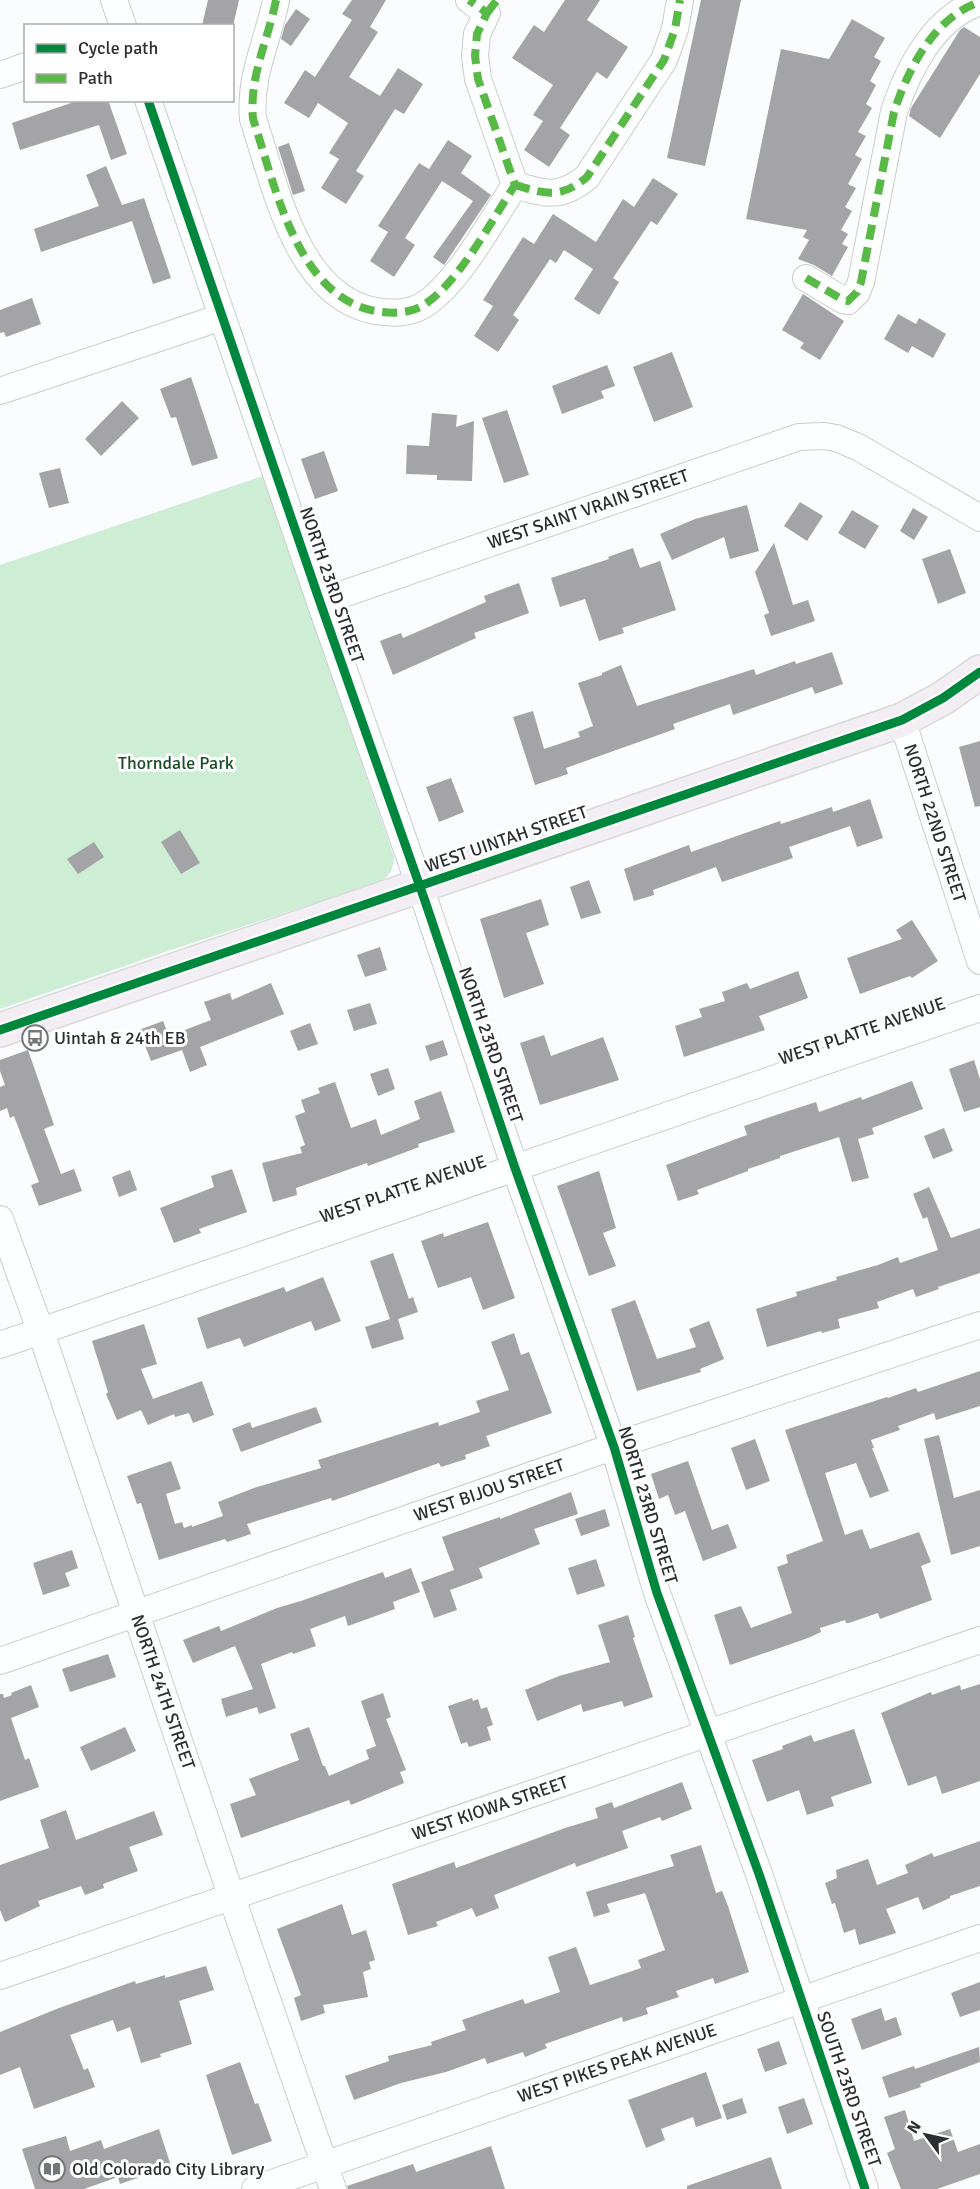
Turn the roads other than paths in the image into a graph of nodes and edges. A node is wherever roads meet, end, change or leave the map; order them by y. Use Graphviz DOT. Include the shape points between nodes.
graph roads {
  1 [pos="114,0"];
  2 [pos="276,0"];
  3 [pos="680,0"];
  4 [pos="980,2"];
  5 [pos="485,4"];
  6 [pos="122,24"];
  7 [pos="24,67"];
  8 [pos="0,75"];
  9 [pos="149,102"];
  10 [pos="515,185"];
  11 [pos="806,278"];
  12 [pos="222,317"];
  13 [pos="0,391"];
  14 [pos="980,518"];
  15 [pos="320,602"];
  16 [pos="980,672"];
  17 [pos="902,720"];
  18 [pos="420,886"];
  19 [pos="980,961"];
  20 [pos="980,1008"];
  21 [pos="0,1030"];
  22 [pos="515,1168"];
  23 [pos="0,1219"];
  24 [pos="980,1324"];
  25 [pos="41,1332"];
  26 [pos="0,1345"];
  27 [pos="614,1447"];
  28 [pos="136,1613"];
  29 [pos="980,1640"];
  30 [pos="0,1661"];
  31 [pos="708,1732"];
  32 [pos="232,1898"];
  33 [pos="980,1938"];
  34 [pos="0,1976"];
  35 [pos="801,2000"];
  36 [pos="325,2165"];
  37 [pos="255,2189"];
  38 [pos="333,2189"];
  39 [pos="865,2189"];
  1 -- 6 [label="street"];
  2 -- 10 [label="street" via="255,76 253,119 296,243 326,284 371,310 415,310 450,281"];
  3 -- 10 [label="street" via="662,66 587,177 576,187 553,194"];
  4 -- 11 [label="street" via="961,10 941,26 920,55 899,96 857,292 848,301 843,300"];
  5 -- 10 [label="street" via="477,34 478,79"];
  7 -- 8 [label="street"];
  9 -- 12 [label="street, NORTH 23RD STREET"];
  12 -- 13 [label="street"];
  12 -- 15 [label="street, NORTH 23RD STREET"];
  14 -- 15 [label="street, WEST SAINT VRAIN STREET" via="858,447 836,438 799,437"];
  15 -- 18 [label="street, NORTH 23RD STREET"];
  16 -- 17 [label="main road, WEST UINTAH STREET"];
  17 -- 18 [label="main road, WEST UINTAH STREET"];
  17 -- 19 [label="street, NORTH 22ND STREET"];
  18 -- 21 [label="main road, WEST UINTAH STREET"];
  18 -- 22 [label="street, NORTH 23RD STREET"];
  20 -- 22 [label="street, WEST PLATTE AVENUE"];
  22 -- 25 [label="street, WEST PLATTE AVENUE"];
  22 -- 27 [label="street, NORTH 23RD STREET"];
  23 -- 25 [label="street, NORTH 24TH STREET"];
  24 -- 27 [label="street, WEST BIJOU STREET"];
  25 -- 26 [label="street, WEST PLATTE AVENUE"];
  25 -- 28 [label="street, NORTH 24TH STREET"];
  27 -- 28 [label="street, WEST BIJOU STREET"];
  27 -- 31 [label="street, NORTH 23RD STREET" via="657,1593"];
  28 -- 30 [label="street, WEST BIJOU STREET"];
  28 -- 32 [label="street, NORTH 24TH STREET"];
  29 -- 31 [label="street, WEST KIOWA STREET"];
  31 -- 32 [label="street, WEST KIOWA STREET"];
  31 -- 35 [label="street, NORTH 23RD STREET"];
  32 -- 34 [label="street, WEST KIOWA STREET"];
  32 -- 36 [label="street, NORTH 24TH STREET"];
  33 -- 35 [label="street, WEST PIKES PEAK AVENUE"];
  35 -- 36 [label="street, WEST PIKES PEAK AVENUE"];
  35 -- 39 [label="street, SOUTH 23RD STREET"];
  36 -- 37 [label="street, WEST PIKES PEAK AVENUE"];
  36 -- 38 [label="street, NORTH 24TH STREET"];
}
